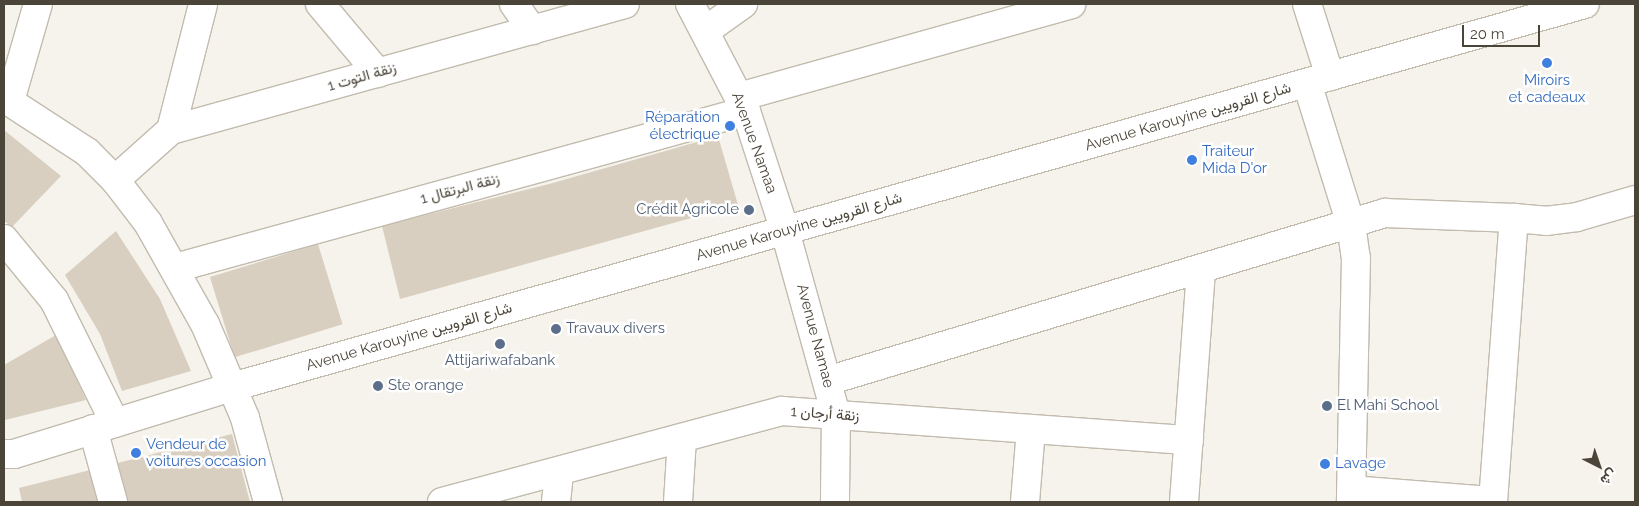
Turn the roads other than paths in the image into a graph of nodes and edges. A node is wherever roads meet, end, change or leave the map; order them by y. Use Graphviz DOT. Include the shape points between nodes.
graph roads {
  1 [pos="38,4"];
  2 [pos="203,4"];
  3 [pos="320,4"];
  4 [pos="514,4"];
  5 [pos="625,4"];
  6 [pos="690,4"];
  7 [pos="743,4"];
  8 [pos="1071,4"];
  9 [pos="1307,4"];
  10 [pos="1585,4"];
  11 [pos="532,30"];
  12 [pos="705,31"];
  13 [pos="378,73"];
  14 [pos="1319,80"];
  15 [pos="7,100"];
  16 [pos="742,104"];
  17 [pos="171,130"];
  18 [pos="115,180"];
  19 [pos="1635,200"];
  20 [pos="1514,218"];
  21 [pos="1350,224"];
  22 [pos="785,231"];
  23 [pos="4,239"];
  24 [pos="175,268"];
  25 [pos="1201,270"];
  26 [pos="827,381"];
  27 [pos="232,387"];
  28 [pos="836,415"];
  29 [pos="104,426"];
  30 [pos="1031,429"];
  31 [pos="682,438"];
  32 [pos="1189,440"];
  33 [pos="7,457"];
  34 [pos="559,471"];
  35 [pos="1351,496"];
  36 [pos="113,502"];
  37 [pos="268,502"];
  38 [pos="442,502"];
  39 [pos="556,502"];
  40 [pos="678,502"];
  41 [pos="835,502"];
  42 [pos="1025,502"];
  43 [pos="1184,502"];
  44 [pos="1493,502"];
  1 -- 15 [label="street"];
  2 -- 17 [label="street"];
  3 -- 13 [label="street"];
  4 -- 11 [label="street"];
  5 -- 11 [label="street, زنقة التوت 1"];
  6 -- 12 [label="street, Avenue Namaa"];
  7 -- 12 [label="street"];
  8 -- 16 [label="street, زنقة البرتقال 1"];
  9 -- 14 [label="street"];
  10 -- 14 [label="street, Avenue Karouyine شارع القرويين"];
  11 -- 13 [label="street, زنقة التوت 1"];
  12 -- 16 [label="street, Avenue Namaa"];
  13 -- 17 [label="street, زنقة التوت 1"];
  14 -- 21 [label="street"];
  14 -- 22 [label="street, Avenue Karouyine شارع القرويين"];
  15 -- 18 [label="street" via="87,152"];
  16 -- 22 [label="street, Avenue Namaa"];
  16 -- 24 [label="street, زنقة البرتقال 1"];
  17 -- 18 [label="street, زنقة التوت 1"];
  18 -- 24 [label="street" via="148,223"];
  19 -- 20 [label="street" via="1577,217 1546,220"];
  20 -- 21 [label="street" via="1385,213"];
  20 -- 44 [label="street"];
  21 -- 25 [label="street"];
  21 -- 35 [label="street" via="1356,258"];
  22 -- 26 [label="street, Avenue Namae"];
  22 -- 27 [label="street, Avenue Karouyine شارع القرويين"];
  23 -- 29 [label="street" via="54,300"];
  24 -- 27 [label="street" via="205,324"];
  25 -- 26 [label="street"];
  25 -- 32 [label="street"];
  26 -- 28 [label="street, Avenue Namae"];
  27 -- 29 [label="street, Avenue Karouyine شارع القرويين"];
  27 -- 37 [label="street" via="245,418"];
  28 -- 30 [label="street, زنقة أرجان 1"];
  28 -- 31 [label="street, زنقة أرجان 1" via="782,411"];
  28 -- 41 [label="street, Avenue Namae"];
  29 -- 33 [label="street, Avenue Karouyine شارع القرويين"];
  29 -- 36 [label="street"];
  30 -- 32 [label="street, زنقة أرجان 1"];
  30 -- 42 [label="street"];
  31 -- 34 [label="street, زنقة أرجان 1"];
  31 -- 40 [label="street"];
  32 -- 43 [label="street"];
  34 -- 38 [label="street, زنقة أرجان 1"];
  34 -- 39 [label="street"];
  35 -- 44 [label="street"];
}
